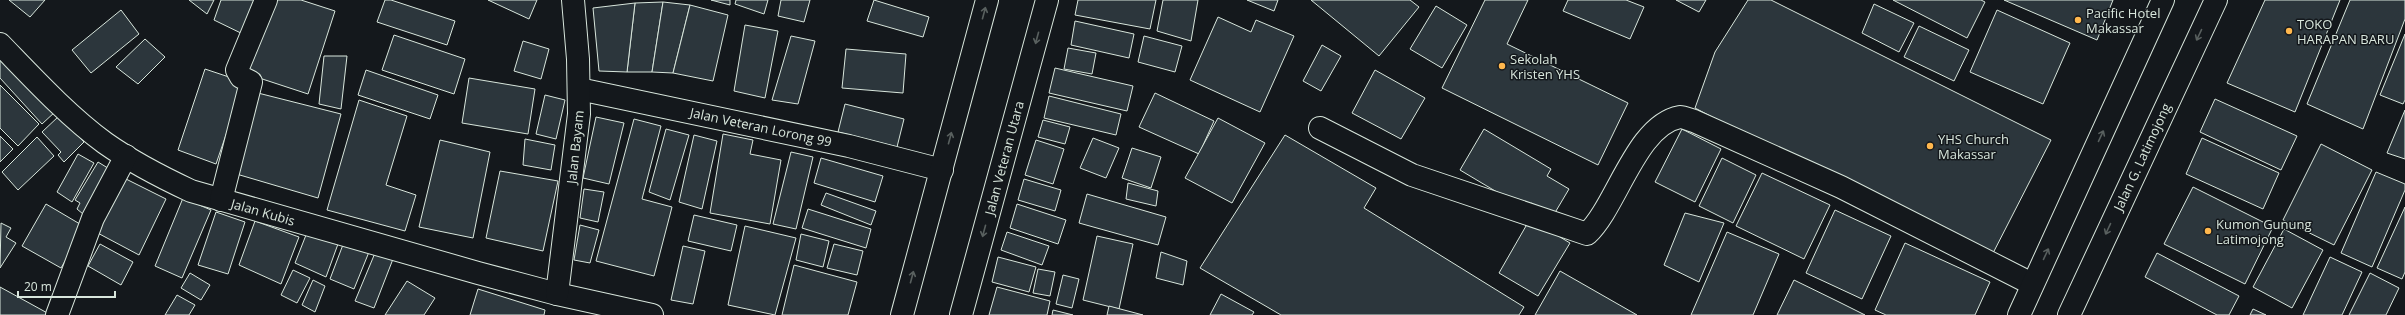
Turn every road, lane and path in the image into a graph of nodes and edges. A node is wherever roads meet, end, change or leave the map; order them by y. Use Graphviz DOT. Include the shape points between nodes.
graph roads {
  1 [pos="266,0"];
  2 [pos="573,0"];
  3 [pos="987,0"];
  4 [pos="1047,0"];
  5 [pos="2164,0"];
  6 [pos="2216,0"];
  7 [pos="0,44"];
  8 [pos="579,89"];
  9 [pos="1320,128"];
  10 [pos="126,156"];
  11 [pos="942,170"];
  12 [pos="221,200"];
  13 [pos="2032,284"];
  14 [pos="564,302"];
  15 [pos="57,315"];
  16 [pos="652,315"];
  17 [pos="902,315"];
  18 [pos="962,315"];
  19 [pos="2019,315"];
  20 [pos="2069,315"];
  1 -- 12 [label="main road" via="237,70 241,77 251,82"];
  2 -- 8 [label="main road, Jalan Bayam"];
  11 -- 3 [label="main road, one-way"];
  4 -- 18 [label="main road, Jalan Veteran Utara, one-way"];
  13 -- 5 [label="main road, one-way"];
  6 -- 20 [label="main road, Jalan G. Latimojong, one-way"];
  7 -- 10 [label="main road, Jalan Kubis" via="67,110 105,143"];
  8 -- 11 [label="main road, Jalan Veteran Lorong 99" via="849,146"];
  8 -- 14 [label="main road, Jalan Bayam"];
  9 -- 13 [label="main road" via="1412,175 1587,234 1601,217 1636,156 1654,131 1664,123 1681,117 1840,188"];
  10 -- 12 [label="main road, Jalan Kubis" via="191,191"];
  10 -- 15 [label="main road" via="93,218"];
  17 -- 11 [label="main road, one-way"];
  12 -- 14 [label="main road, Jalan Kubis"];
  13 -- 19 [label="main road"];
  14 -- 16 [label="main road, Jalan Kubis"];
}
